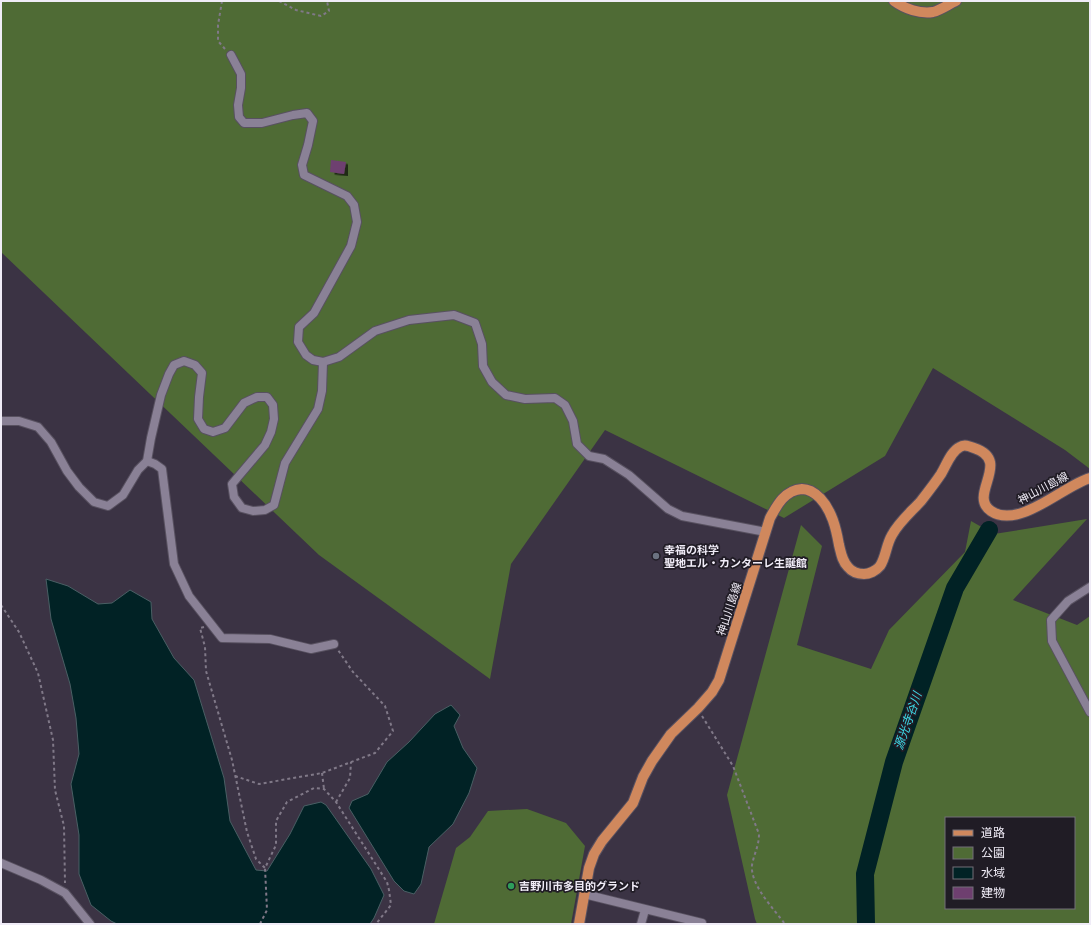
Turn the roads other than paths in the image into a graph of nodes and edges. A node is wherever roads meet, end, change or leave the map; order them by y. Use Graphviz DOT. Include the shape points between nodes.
graph roads {
  1 [pos="894,1"];
  2 [pos="956,1"];
  3 [pos="231,55"];
  4 [pos="323,362"];
  5 [pos="1,421"];
  6 [pos="147,460"];
  7 [pos="1090,478"];
  8 [pos="766,532"];
  9 [pos="1090,587"];
  10 [pos="334,644"];
  11 [pos="1090,712"];
  12 [pos="1,863"];
  13 [pos="584,894"];
  14 [pos="645,910"];
  15 [pos="90,924"];
  16 [pos="579,924"];
  17 [pos="641,924"];
  18 [pos="703,924"];
  1 -- 2 [label="main road" via="920,12 934,12"];
  3 -- 4 [label="street" via="241,74 239,117 244,123 262,123 307,113 313,121 302,165 304,175 347,196 354,205 357,222 351,246 314,313 299,327 298,342 306,354 313,360"];
  4 -- 6 [label="street" via="322,391 318,409 285,463 274,505 265,510 253,511 242,508 234,497 232,484 265,445 274,419 273,404 267,397 257,397 244,403 225,428 212,432 204,429 198,419 202,373 195,364 184,361 174,365 169,374 161,395"];
  4 -- 8 [label="street" via="339,357 375,331 409,320 454,315 475,323 482,344 483,366 492,382 506,395 525,399 555,398 565,406 573,421 577,444 589,456 604,459 629,475 668,509 682,516"];
  5 -- 6 [label="street" via="19,421 38,426 79,487 94,502 108,506 123,495"];
  6 -- 10 [label="street" via="162,469 174,564 189,596 222,638 270,639 311,649"];
  7 -- 8 [label="main road, 神山川島線" via="1020,514 998,514 990,511 984,500 990,472 988,456 980,450 960,446 954,451 934,484 897,527 879,567 865,574 855,573 848,567 842,558 829,510 814,493 805,489 795,489 779,501"];
  8 -- 13 [label="main road, 神山川島線" via="719,680 698,708 671,734 652,761 633,803 594,854"];
  9 -- 11 [label="street" via="1068,601 1051,620 1052,641"];
  12 -- 15 [label="street" via="41,880 65,894"];
  13 -- 14 [label="street"];
  13 -- 16 [label="main road, 神山川島線"];
  14 -- 17 [label="street"];
  14 -- 18 [label="street"];
}
